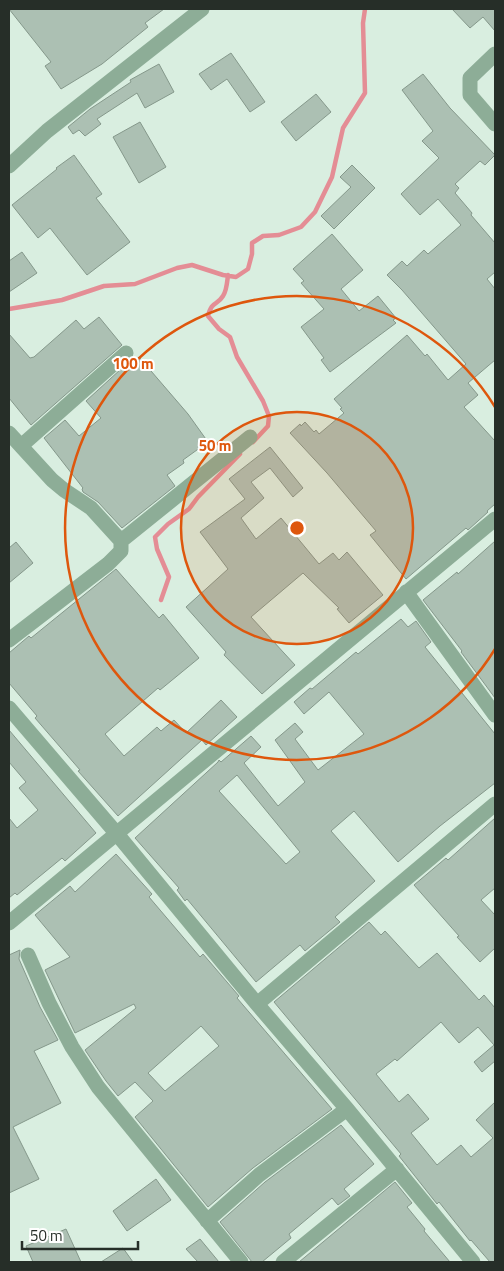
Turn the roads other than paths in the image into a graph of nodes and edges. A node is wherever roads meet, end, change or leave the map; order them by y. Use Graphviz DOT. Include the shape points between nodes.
graph roads {
  1 [pos="202,9"];
  2 [pos="495,54"];
  3 [pos="495,124"];
  4 [pos="9,166"];
  5 [pos="126,353"];
  6 [pos="9,433"];
  7 [pos="250,437"];
  8 [pos="21,446"];
  9 [pos="495,519"];
  10 [pos="121,541"];
  11 [pos="406,592"];
  12 [pos="9,640"];
  13 [pos="9,708"];
  14 [pos="495,715"];
  15 [pos="495,804"];
  16 [pos="117,834"];
  17 [pos="9,923"];
  18 [pos="28,955"];
  19 [pos="257,1004"];
  20 [pos="347,1109"];
  21 [pos="396,1170"];
  22 [pos="207,1221"];
  23 [pos="240,1262"];
  24 [pos="283,1262"];
  25 [pos="473,1262"];
  1 -- 4 [label="street" via="47,131"];
  2 -- 3 [label="street" via="470,78 470,95"];
  5 -- 8 [label="street"];
  6 -- 8 [label="street"];
  7 -- 10 [label="street"];
  8 -- 10 [label="street" via="64,490 91,508"];
  9 -- 11 [label="street"];
  10 -- 12 [label="street" via="121,551 108,564"];
  11 -- 14 [label="street"];
  11 -- 16 [label="street"];
  13 -- 16 [label="street"];
  15 -- 19 [label="street"];
  16 -- 17 [label="street"];
  16 -- 19 [label="street"];
  18 -- 22 [label="street" via="72,1047 98,1087"];
  19 -- 20 [label="street"];
  20 -- 21 [label="street"];
  20 -- 22 [label="street" via="260,1175"];
  21 -- 24 [label="street"];
  21 -- 25 [label="street"];
  22 -- 23 [label="street"];
}
